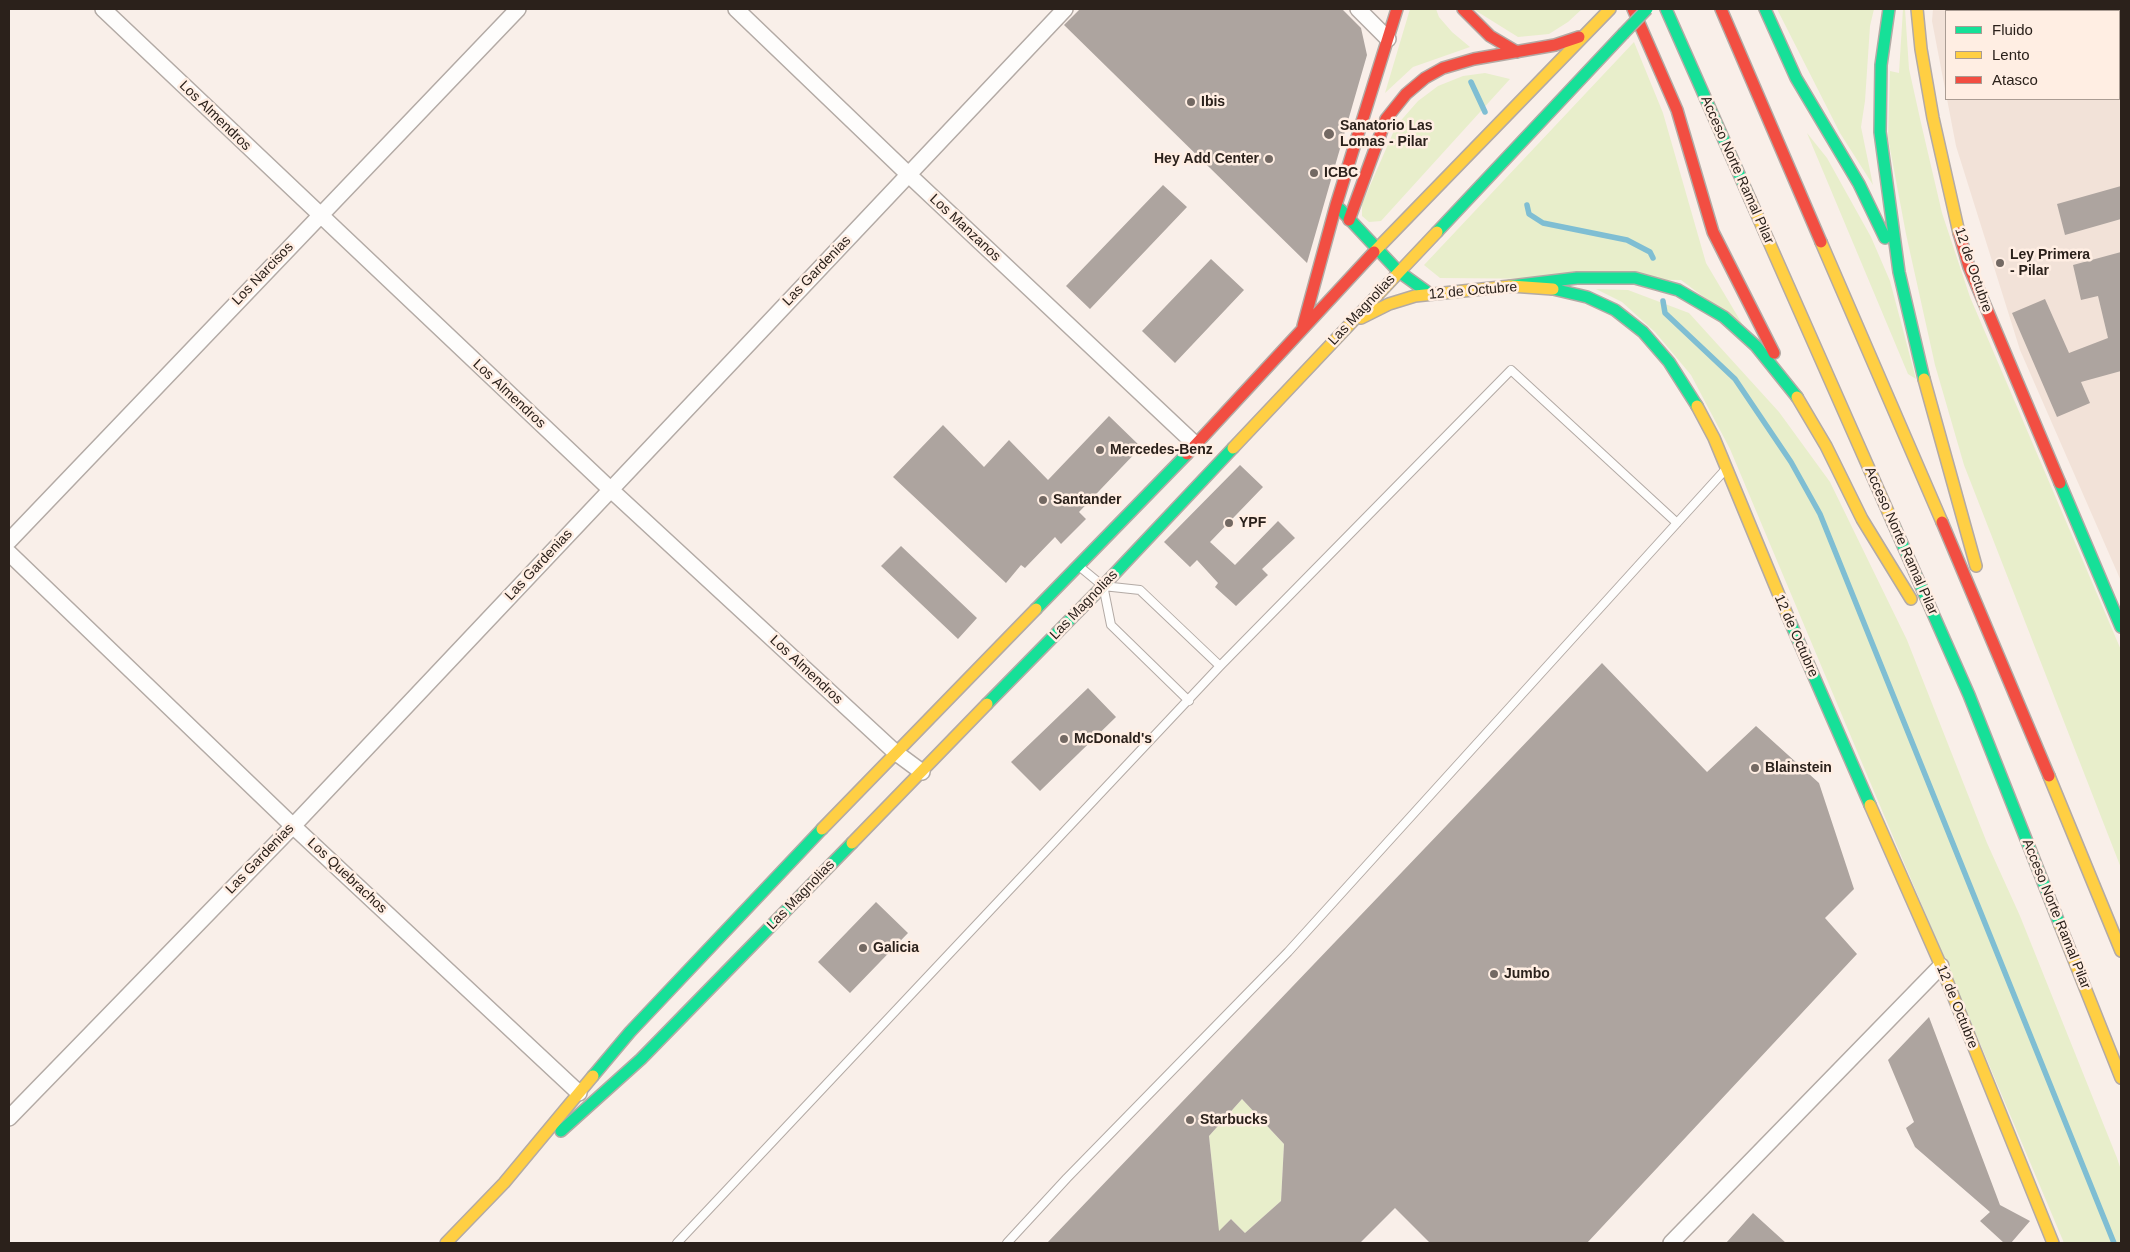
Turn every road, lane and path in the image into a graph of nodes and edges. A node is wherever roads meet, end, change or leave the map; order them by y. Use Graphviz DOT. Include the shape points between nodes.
graph roads {
  1 [pos="104,9"];
  2 [pos="518,9"];
  3 [pos="736,9"];
  4 [pos="1065,9"];
  5 [pos="1358,9"];
  6 [pos="1397,9"];
  7 [pos="1463,9"];
  8 [pos="1633,9"];
  9 [pos="1646,9"];
  10 [pos="1666,9"];
  11 [pos="1721,9"];
  12 [pos="1764,9"];
  13 [pos="1889,9"];
  14 [pos="1917,9"];
  15 [pos="1607,11"];
  16 [pos="1584,36"];
  17 [pos="1388,38"];
  18 [pos="1517,52"];
  19 [pos="909,175"];
  20 [pos="1336,205"];
  21 [pos="319,215"];
  22 [pos="1350,220"];
  23 [pos="1376,249"];
  24 [pos="1398,271"];
  25 [pos="1899,272"];
  26 [pos="1511,286"];
  27 [pos="1430,294"];
  28 [pos="1345,327"];
  29 [pos="1302,329"];
  30 [pos="1793,390"];
  31 [pos="1196,445"];
  32 [pos="1727,468"];
  33 [pos="610,489"];
  34 [pos="1677,523"];
  35 [pos="9,541"];
  36 [pos="9,552"];
  37 [pos="1078,565"];
  38 [pos="1103,586"];
  39 [pos="2121,627"];
  40 [pos="1220,666"];
  41 [pos="2004,667"];
  42 [pos="1969,695"];
  43 [pos="1188,701"];
  44 [pos="895,752"];
  45 [pos="922,772"];
  46 [pos="293,826"];
  47 [pos="2121,951"];
  48 [pos="1941,966"];
  49 [pos="2100,1023"];
  50 [pos="2121,1078"];
  51 [pos="579,1093"];
  52 [pos="2121,1094"];
  53 [pos="9,1118"];
  54 [pos="504,1183"];
  55 [pos="446,1243"];
  56 [pos="677,1243"];
  57 [pos="1007,1243"];
  58 [pos="1671,1243"];
  59 [pos="2053,1243"];
  1 -- 21 [label="street, Los Almendros"];
  2 -- 21 [label="street, Los Narcisos"];
  3 -- 19 [label="street, Los Manzanos"];
  4 -- 19 [label="street, Las Gardenias"];
  5 -- 17 [label="street"];
  6 -- 17 [label="main road"];
  7 -- 18 [label="main road" via="1490,36"];
  8 -- 30 [label="main road" via="1677,110 1713,232"];
  9 -- 24 [label="main road, Las Magnolias, bridge"];
  10 -- 42 [label="main road, Acceso Norte Ramal Pilar"];
  11 -- 41 [label="main road"];
  12 -- 25 [label="main road" via="1796,78 1864,192"];
  13 -- 25 [label="main road" via="1881,65 1880,132"];
  14 -- 39 [label="main road, 12 de Octubre" via="1933,118 1969,267"];
  15 -- 16 [label="main road, Las Magnolias"];
  16 -- 18 [label="main road"];
  16 -- 23 [label="main road, Las Magnolias"];
  17 -- 20 [label="main road"];
  18 -- 22 [label="main road" via="1443,68 1406,94 1386,120"];
  19 -- 31 [label="street, Los Manzanos"];
  19 -- 33 [label="street, Las Gardenias"];
  20 -- 22 [label="main road"];
  20 -- 29 [label="main road"];
  21 -- 33 [label="street, Los Almendros"];
  21 -- 35 [label="street, Los Narcisos"];
  22 -- 23 [label="main road"];
  23 -- 24 [label="main road"];
  23 -- 29 [label="main road, Las Magnolias"];
  24 -- 27 [label="main road"];
  24 -- 28 [label="main road, Las Magnolias"];
  25 -- 41 [label="main road" via="1933,416"];
  26 -- 27 [label="main road, 12 de Octubre"];
  26 -- 30 [label="main road" via="1598,276 1636,278 1666,285 1724,317 1756,346"];
  26 -- 32 [label="main road, 12 de Octubre" via="1554,289 1587,297 1629,320 1655,345 1681,378 1703,415"];
  27 -- 28 [label="main road, 12 de Octubre" via="1388,304"];
  28 -- 38 [label="main road, Las Magnolias"];
  29 -- 31 [label="main road, Las Magnolias"];
  30 -- 42 [label="main road" via="1826,446 1862,519"];
  31 -- 37 [label="main road, Las Magnolias"];
  32 -- 34 [label="lane"];
  32 -- 48 [label="main road, 12 de Octubre" via="1765,564"];
  33 -- 44 [label="street, Los Almendros"];
  33 -- 46 [label="street, Las Gardenias"];
  34 -- 40 [label="lane" via="1511,370"];
  34 -- 57 [label="lane" via="1288,952"];
  36 -- 46 [label="street, Los Quebrachos"];
  37 -- 38 [label="lane"];
  37 -- 44 [label="main road, Las Magnolias"];
  38 -- 40 [label="lane" via="1140,590"];
  38 -- 43 [label="lane" via="1111,625"];
  38 -- 45 [label="main road, Las Magnolias"];
  40 -- 43 [label="lane"];
  41 -- 47 [label="main road"];
  42 -- 49 [label="main road, Acceso Norte Ramal Pilar"];
  43 -- 56 [label="lane"];
  44 -- 45 [label="street, Los Almendros"];
  44 -- 51 [label="main road, Las Magnolias" via="630,1032"];
  45 -- 54 [label="main road, Las Magnolias" via="641,1059"];
  46 -- 51 [label="street, Los Quebrachos"];
  46 -- 53 [label="street, Las Gardenias"];
  48 -- 58 [label="street"];
  48 -- 59 [label="main road, 12 de Octubre"];
  49 -- 50 [label="main road, Acceso Norte Ramal Pilar"];
  49 -- 52 [label="main road"];
  51 -- 54 [label="main road, Las Magnolias"];
  54 -- 55 [label="main road, Las Magnolias"];
}
